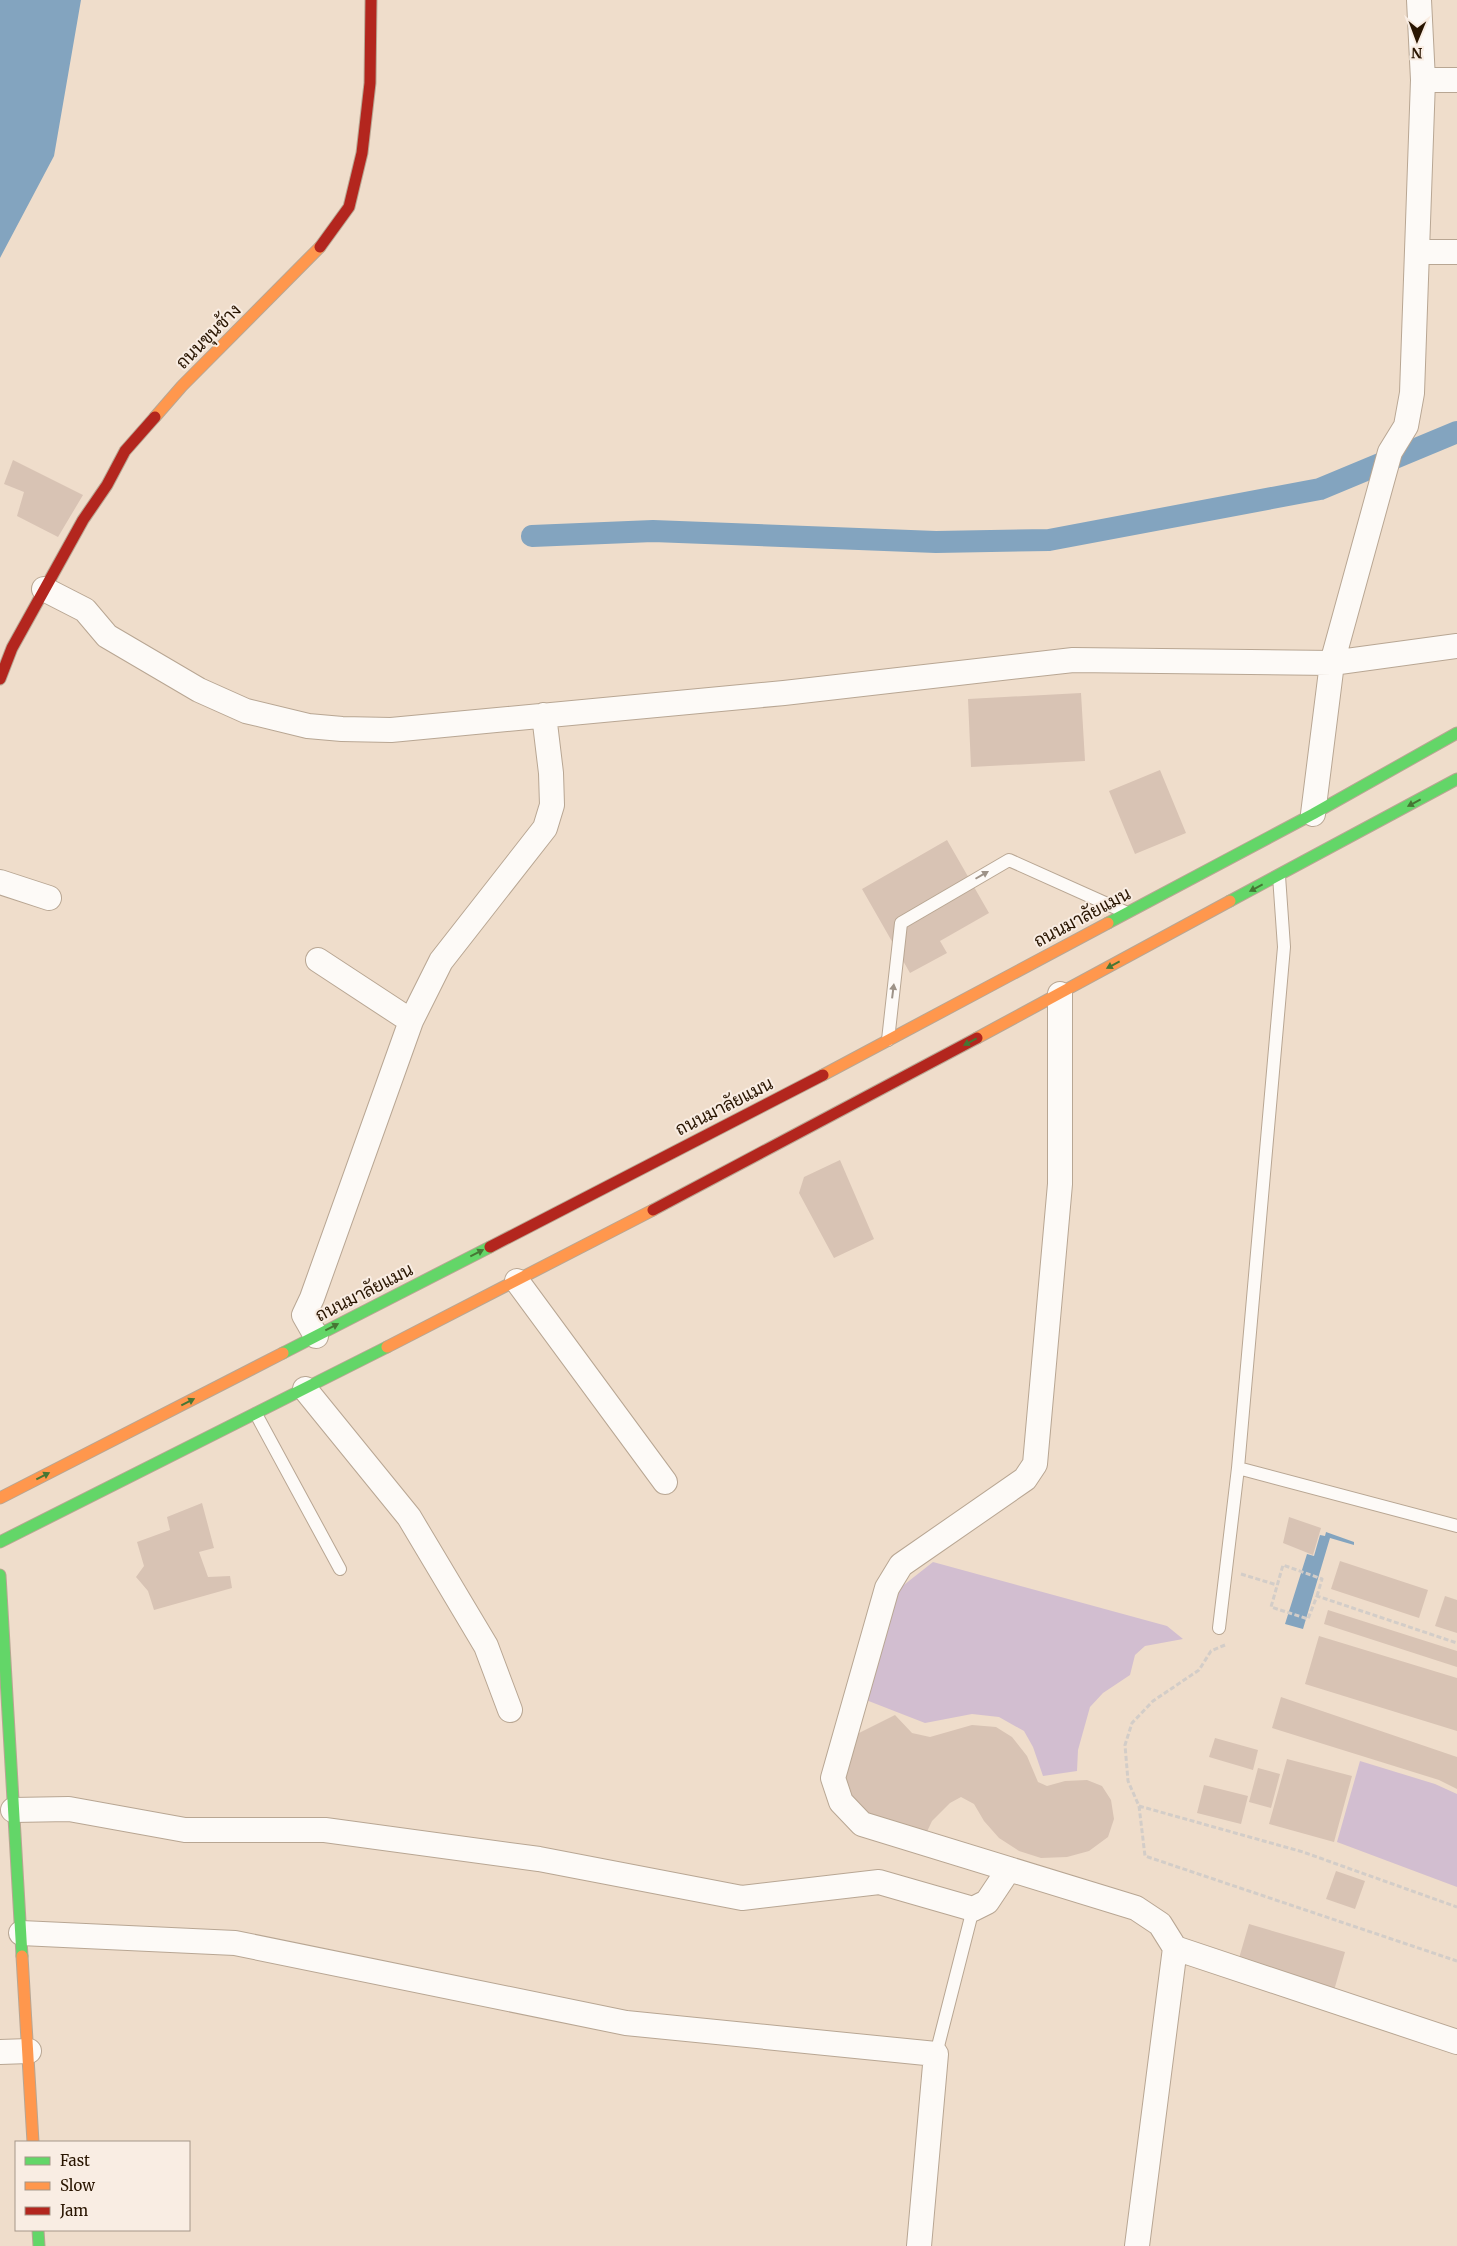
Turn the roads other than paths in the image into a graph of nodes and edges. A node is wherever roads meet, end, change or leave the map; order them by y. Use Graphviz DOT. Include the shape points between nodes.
graph roads {
  1 [pos="371,0"];
  2 [pos="1420,0"];
  3 [pos="1423,80"];
  4 [pos="1457,80"];
  5 [pos="1417,252"];
  6 [pos="1457,252"];
  7 [pos="44,589"];
  8 [pos="1457,646"];
  9 [pos="1332,663"];
  10 [pos="0,679"];
  11 [pos="544,715"];
  12 [pos="1457,733"];
  13 [pos="1457,779"];
  14 [pos="1313,814"];
  15 [pos="1276,872"];
  16 [pos="0,882"];
  17 [pos="49,898"];
  18 [pos="1126,913"];
  19 [pos="318,960"];
  20 [pos="1060,994"];
  21 [pos="411,1021"];
  22 [pos="888,1040"];
  23 [pos="773,1130"];
  24 [pos="781,1144"];
  25 [pos="517,1281"];
  26 [pos="316,1336"];
  27 [pos="305,1389"];
  28 [pos="256,1414"];
  29 [pos="1238,1468"];
  30 [pos="665,1482"];
  31 [pos="0,1498"];
  32 [pos="1457,1526"];
  33 [pos="0,1542"];
  34 [pos="340,1569"];
  35 [pos="0,1575"];
  36 [pos="1218,1628"];
  37 [pos="510,1710"];
  38 [pos="14,1810"];
  39 [pos="1009,1869"];
  40 [pos="973,1910"];
  41 [pos="21,1933"];
  42 [pos="1175,1948"];
  43 [pos="1457,2042"];
  44 [pos="29,2051"];
  45 [pos="0,2052"];
  46 [pos="936,2054"];
  47 [pos="33,2141"];
  48 [pos="38,2231"];
  49 [pos="39,2246"];
  50 [pos="919,2246"];
  51 [pos="1137,2246"];
  1 -- 7 [label="main road, ถนนขุนช้าง" via="370,83 362,153 349,207 318,250 182,386 125,451"];
  2 -- 3 [label="street"];
  3 -- 4 [label="street"];
  3 -- 5 [label="street"];
  5 -- 6 [label="street"];
  5 -- 9 [label="street" via="1412,393 1406,426 1390,452"];
  7 -- 10 [label="main road, ถนนขุนช้าง" via="12,648"];
  7 -- 11 [label="street" via="85,610 107,636 199,690 246,712 308,726 391,730"];
  8 -- 9 [label="street"];
  9 -- 11 [label="street" via="1073,660 784,693"];
  9 -- 14 [label="street"];
  11 -- 21 [label="street" via="552,805 545,828 441,962"];
  12 -- 14 [label="main road, ถนนมาลัยแมน"];
  13 -- 15 [label="main road, one-way"];
  14 -- 18 [label="main road, ถนนมาลัยแมน" via="1263,845"];
  15 -- 20 [label="main road, one-way"];
  15 -- 29 [label="lane" via="1284,947"];
  16 -- 17 [label="street"];
  18 -- 22 [label="main road, ถนนมาลัยแมน"];
  22 -- 18 [label="lane, one-way" via="901,923 1008,860"];
  19 -- 21 [label="street"];
  20 -- 24 [label="main road, one-way"];
  20 -- 39 [label="street" via="1060,1184 1034,1464 1025,1479 901,1565 887,1588 833,1778 841,1802 862,1824"];
  21 -- 26 [label="street" via="304,1315"];
  26 -- 22 [label="main road, ถนนมาลัยแมน, one-way" via="762,1111"];
  23 -- 24 [label="main road"];
  24 -- 25 [label="main road"];
  25 -- 27 [label="main road"];
  25 -- 30 [label="street"];
  31 -- 26 [label="main road, ถนนมาลัยแมน, one-way"];
  27 -- 28 [label="main road"];
  27 -- 37 [label="street" via="409,1518 486,1646"];
  28 -- 33 [label="main road"];
  28 -- 34 [label="lane"];
  29 -- 32 [label="lane"];
  29 -- 36 [label="lane"];
  35 -- 38 [label="main road"];
  38 -- 40 [label="street" via="69,1809 185,1830 326,1830 539,1860 742,1898 879,1882"];
  38 -- 41 [label="main road"];
  39 -- 40 [label="street" via="987,1902"];
  39 -- 42 [label="street" via="1136,1908 1160,1924"];
  40 -- 46 [label="lane"];
  41 -- 44 [label="main road"];
  41 -- 46 [label="street" via="235,1943 626,2023"];
  42 -- 43 [label="street"];
  42 -- 51 [label="street"];
  44 -- 45 [label="street"];
  44 -- 47 [label="main road"];
  46 -- 50 [label="street"];
  48 -- 49 [label="main road"];
}
